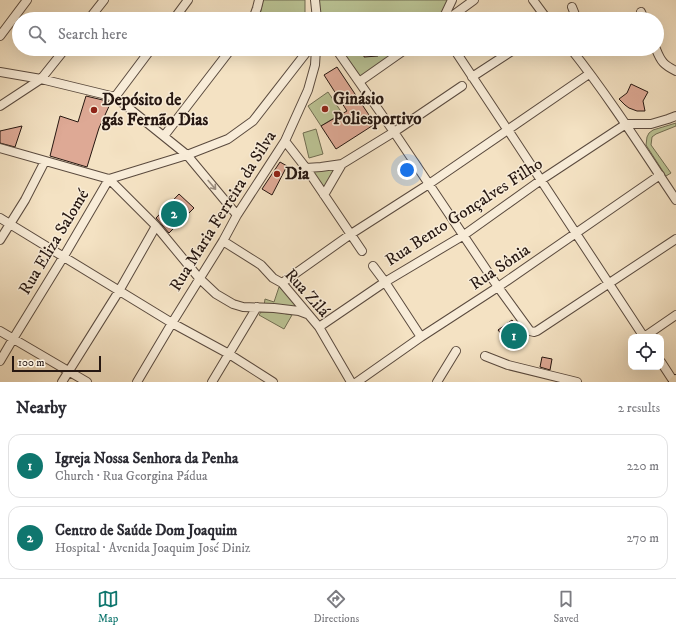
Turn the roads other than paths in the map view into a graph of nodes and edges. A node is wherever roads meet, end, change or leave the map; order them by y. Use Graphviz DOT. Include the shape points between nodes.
graph roads {
  1 [pos="27,0"];
  2 [pos="104,0"];
  3 [pos="188,0"];
  4 [pos="259,0"];
  5 [pos="315,0"];
  6 [pos="452,0"];
  7 [pos="474,0"];
  8 [pos="533,0"];
  9 [pos="572,7"];
  10 [pos="18,12"];
  11 [pos="95,12"];
  12 [pos="179,12"];
  13 [pos="256,12"];
  14 [pos="316,12"];
  15 [pos="446,12"];
  16 [pos="458,12"];
  17 [pos="542,12"];
  18 [pos="573,12"];
  19 [pos="12,20"];
  20 [pos="0,36"];
  21 [pos="59,56"];
  22 [pos="146,56"];
  23 [pos="226,56"];
  24 [pos="303,56"];
  25 [pos="316,56"];
  26 [pos="341,56"];
  27 [pos="396,56"];
  28 [pos="458,56"];
  29 [pos="504,56"];
  30 [pos="577,56"];
  31 [pos="659,56"];
  32 [pos="676,71"];
  33 [pos="0,72"];
  34 [pos="589,74"];
  35 [pos="472,77"];
  36 [pos="41,79"];
  37 [pos="359,82"];
  38 [pos="462,86"];
  39 [pos="115,97"];
  40 [pos="0,106"];
  41 [pos="676,116"];
  42 [pos="626,124"];
  43 [pos="506,128"];
  44 [pos="394,132"];
  45 [pos="164,136"];
  46 [pos="284,142"];
  47 [pos="0,148"];
  48 [pos="187,155"];
  49 [pos="45,161"];
  50 [pos="342,164"];
  51 [pos="306,168"];
  52 [pos="660,176"];
  53 [pos="110,179"];
  54 [pos="541,180"];
  55 [pos="429,184"];
  56 [pos="324,195"];
  57 [pos="676,200"];
  58 [pos="237,215"];
  59 [pos="0,218"];
  60 [pos="10,224"];
  61 [pos="156,226"];
  62 [pos="575,233"];
  63 [pos="351,234"];
  64 [pos="464,235"];
  65 [pos="676,239"];
  66 [pos="0,240"];
  67 [pos="223,241"];
  68 [pos="362,251"];
  69 [pos="64,256"];
  70 [pos="373,266"];
  71 [pos="199,278"];
  72 [pos="385,282"];
  73 [pos="282,283"];
  74 [pos="609,283"];
  75 [pos="498,287"];
  76 [pos="119,291"];
  77 [pos="257,307"];
  78 [pos="307,314"];
  79 [pos="676,315"];
  80 [pos="172,323"];
  81 [pos="320,327"];
  82 [pos="0,331"];
  83 [pos="642,334"];
  84 [pos="648,334"];
  85 [pos="421,337"];
  86 [pos="13,339"];
  87 [pos="456,351"];
  88 [pos="229,354"];
  89 [pos="484,356"];
  90 [pos="0,361"];
  91 [pos="664,366"];
  92 [pos="69,371"];
  93 [pos="675,381"];
  94 [pos="62,382"];
  95 [pos="87,382"];
  96 [pos="137,382"];
  97 [pos="212,382"];
  98 [pos="273,382"];
  99 [pos="351,382"];
  100 [pos="357,382"];
  101 [pos="437,382"];
  102 [pos="577,382"];
  1 -- 10 [label="street"];
  2 -- 11 [label="street"];
  3 -- 12 [label="street"];
  4 -- 13 [label="street"];
  5 -- 14 [label="street"];
  6 -- 15 [label="street"];
  7 -- 16 [label="street"];
  8 -- 17 [label="street"];
  9 -- 18 [label="street"];
  19 -- 20 [label="street"];
  21 -- 36 [label="street"];
  22 -- 39 [label="street"];
  23 -- 45 [label="street"];
  24 -- 48 [label="street" via="253,120 228,140"];
  25 -- 46 [label="street, Rua Maria Ferreira da Silva" via="308,90"];
  26 -- 37 [label="street"];
  27 -- 37 [label="street"];
  28 -- 35 [label="street"];
  29 -- 35 [label="street"];
  30 -- 34 [label="street"];
  31 -- 32 [label="street" via="662,62"];
  33 -- 36 [label="street"];
  34 -- 42 [label="street"];
  34 -- 43 [label="street"];
  35 -- 43 [label="street"];
  36 -- 39 [label="street"];
  36 -- 40 [label="street"];
  37 -- 44 [label="street"];
  38 -- 44 [label="street"];
  39 -- 45 [label="street"];
  41 -- 42 [label="street" via="651,124"];
  42 -- 52 [label="street"];
  42 -- 54 [label="street, Rua Bento Gonçalves Filho"];
  43 -- 54 [label="street"];
  43 -- 55 [label="street"];
  44 -- 50 [label="street"];
  44 -- 55 [label="street"];
  45 -- 48 [label="street"];
  46 -- 51 [label="street"];
  46 -- 58 [label="street, Rua Maria Ferreira da Silva"];
  47 -- 49 [label="street"];
  48 -- 53 [label="street"];
  48 -- 58 [label="street, one-way"];
  49 -- 53 [label="street"];
  49 -- 60 [label="street"];
  50 -- 51 [label="street"];
  50 -- 56 [label="street"];
  51 -- 56 [label="street"];
  52 -- 57 [label="street"];
  52 -- 62 [label="street, Rua Sônia"];
  53 -- 61 [label="street"];
  53 -- 69 [label="street, Rua Eliza Salomé"];
  54 -- 62 [label="street"];
  54 -- 64 [label="street, Rua Bento Gonçalves Filho"];
  55 -- 63 [label="street"];
  55 -- 64 [label="street"];
  56 -- 63 [label="street"];
  58 -- 67 [label="street, Rua Maria Ferreira da Silva"];
  59 -- 60 [label="street"];
  60 -- 66 [label="street"];
  60 -- 69 [label="street"];
  61 -- 71 [label="street"];
  61 -- 76 [label="street"];
  62 -- 74 [label="street"];
  62 -- 75 [label="street, Rua Sônia"];
  63 -- 68 [label="street"];
  63 -- 73 [label="street"];
  64 -- 72 [label="street, Rua Bento Gonçalves Filho"];
  64 -- 75 [label="street"];
  65 -- 74 [label="street"];
  67 -- 71 [label="street, Rua Maria Ferreira da Silva"];
  67 -- 73 [label="street, Rua Zilá" via="261,265 273,278"];
  69 -- 76 [label="street"];
  69 -- 86 [label="street, Rua Eliza Salomé"];
  70 -- 72 [label="street"];
  71 -- 77 [label="street" via="216,294 233,304"];
  71 -- 80 [label="street, Rua Maria Ferreira da Silva"];
  72 -- 81 [label="street, Rua Bento Gonçalves Filho"];
  72 -- 85 [label="street"];
  73 -- 78 [label="street, Rua Zilá"];
  74 -- 75 [label="street" via="537,332 528,329"];
  74 -- 83 [label="street"];
  75 -- 85 [label="street, Rua Sônia"];
  76 -- 80 [label="street"];
  76 -- 92 [label="street"];
  77 -- 78 [label="street"];
  77 -- 88 [label="street"];
  78 -- 81 [label="street, Rua Zilá"];
  79 -- 84 [label="street"];
  80 -- 88 [label="street"];
  80 -- 96 [label="street, Rua Maria Ferreira da Silva"];
  81 -- 99 [label="street, Rua Zilá"];
  82 -- 86 [label="street"];
  85 -- 100 [label="street, Rua Sônia"];
  86 -- 90 [label="street, Rua Eliza Salomé"];
  86 -- 92 [label="street"];
  87 -- 101 [label="street"];
  88 -- 97 [label="street"];
  88 -- 98 [label="street"];
  89 -- 102 [label="street" via="508,365"];
  91 -- 93 [label="street"];
  92 -- 94 [label="street"];
  92 -- 95 [label="street"];
}
